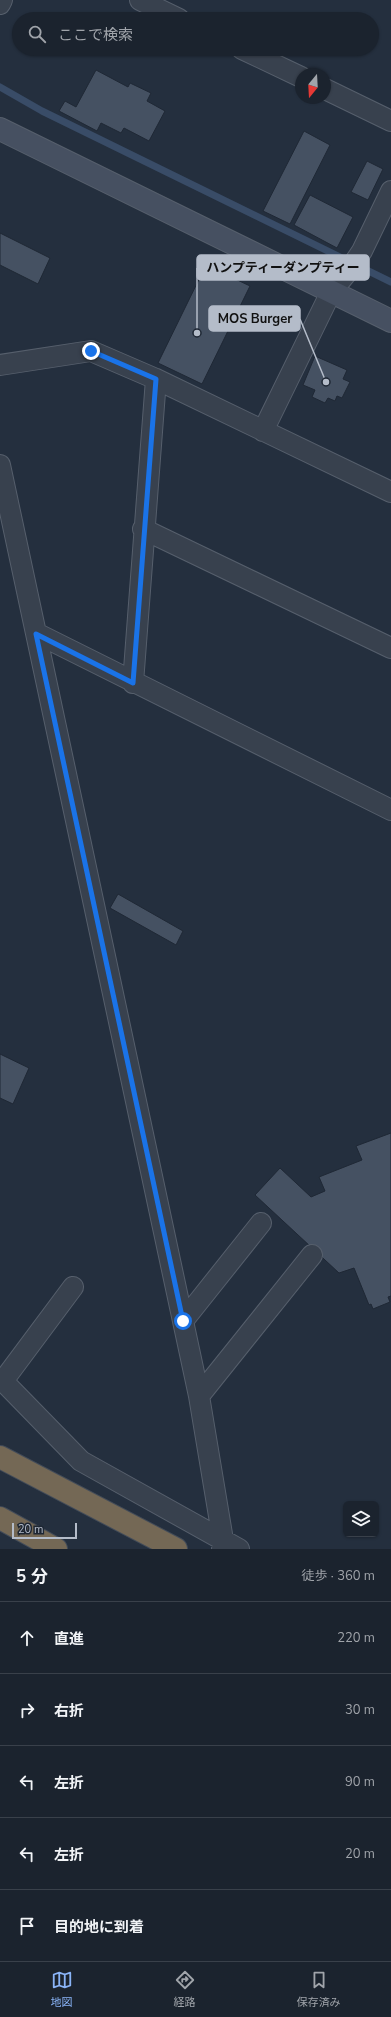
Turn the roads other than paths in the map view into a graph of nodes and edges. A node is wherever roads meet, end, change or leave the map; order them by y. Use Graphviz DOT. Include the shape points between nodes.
graph roads {
  1 [pos="2,0"];
  2 [pos="140,0"];
  3 [pos="0,4"];
  4 [pos="165,12"];
  5 [pos="257,56"];
  6 [pos="295,74"];
  7 [pos="331,92"];
  8 [pos="391,121"];
  9 [pos="0,129"];
  10 [pos="391,191"];
  11 [pos="331,292"];
  12 [pos="391,321"];
  13 [pos="0,365"];
  14 [pos="156,379"];
  15 [pos="263,431"];
  16 [pos="0,465"];
  17 [pos="391,492"];
  18 [pos="144,529"];
  19 [pos="7,535"];
  20 [pos="36,634"];
  21 [pos="391,648"];
  22 [pos="133,683"];
  23 [pos="391,810"];
  24 [pos="261,1223"];
  25 [pos="312,1255"];
  26 [pos="73,1287"];
  27 [pos="183,1321"];
  28 [pos="2,1380"];
  29 [pos="199,1396"];
  30 [pos="0,1457"];
  31 [pos="0,1518"];
  32 [pos="228,1546"];
  33 [pos="56,1549"];
  34 [pos="176,1549"];
  1 -- 3 [label="street"];
  2 -- 4 [label="street"];
  5 -- 6 [label="street"];
  7 -- 8 [label="street"];
  9 -- 11 [label="street"];
  10 -- 11 [label="street" via="362,251"];
  11 -- 12 [label="street"];
  11 -- 15 [label="street"];
  13 -- 14 [label="street" via="91,351"];
  14 -- 15 [label="street"];
  14 -- 18 [label="street"];
  15 -- 17 [label="street"];
  16 -- 19 [label="street"];
  18 -- 21 [label="street"];
  18 -- 22 [label="street"];
  19 -- 20 [label="street"];
  20 -- 22 [label="street"];
  20 -- 27 [label="street"];
  22 -- 23 [label="street"];
  24 -- 27 [label="street"];
  25 -- 29 [label="street"];
  26 -- 28 [label="street"];
  27 -- 29 [label="street"];
  28 -- 32 [label="street" via="81,1461"];
  29 -- 32 [label="street"];
  30 -- 34 [label="highway"];
  31 -- 33 [label="highway"];
}
